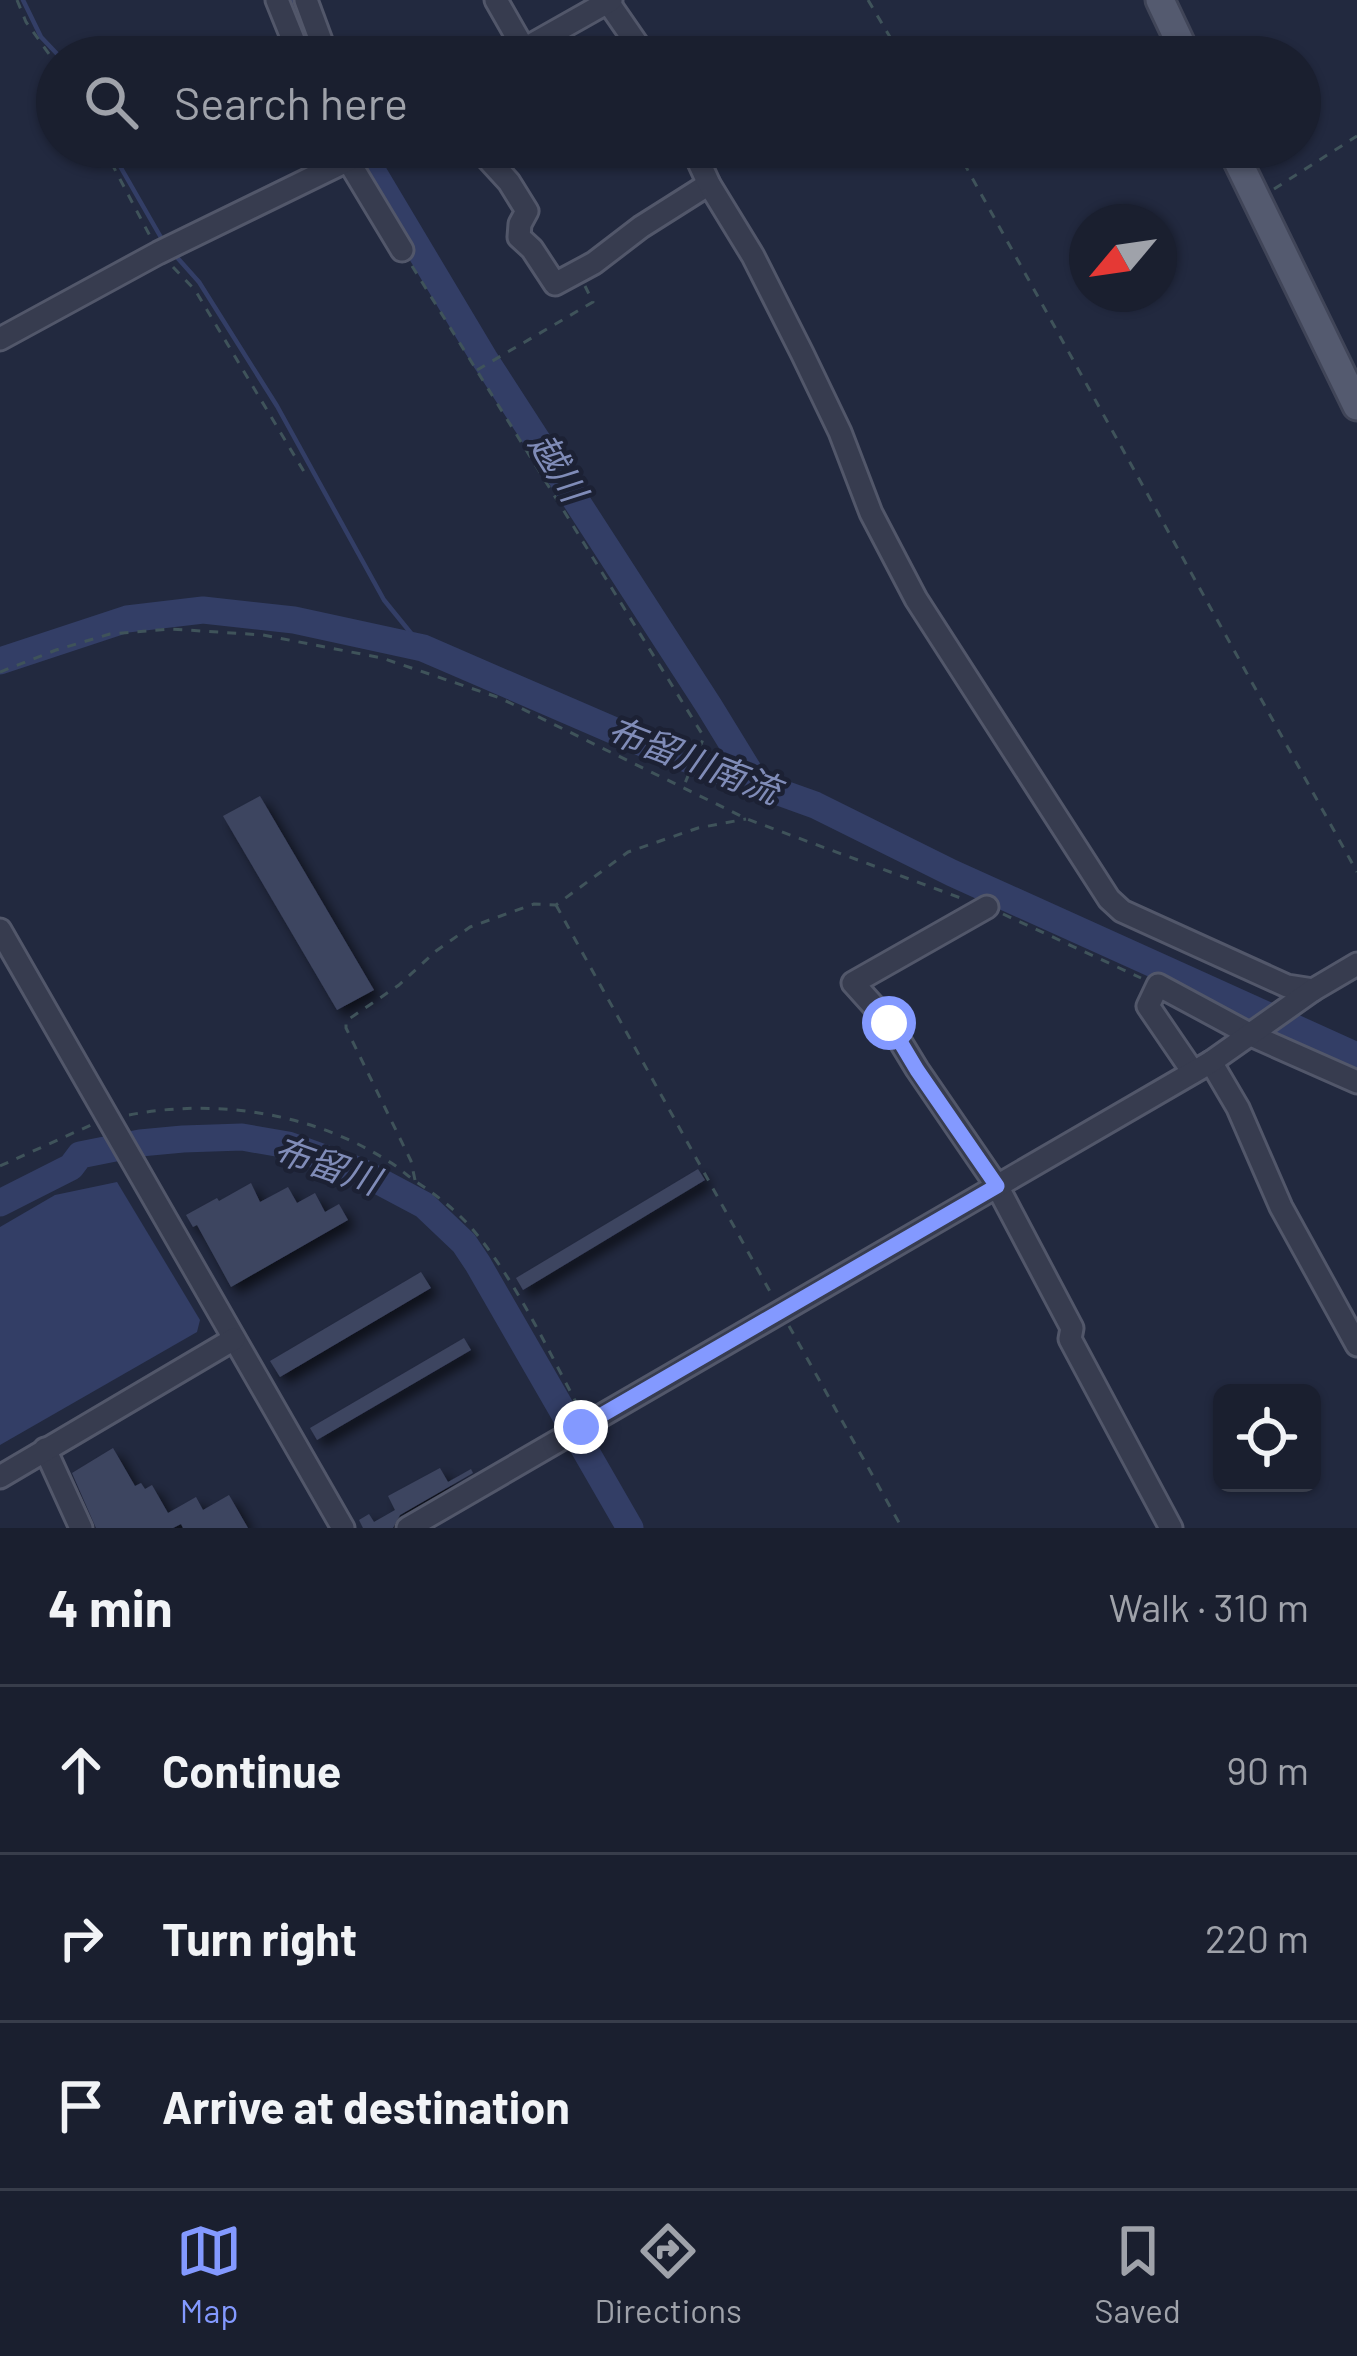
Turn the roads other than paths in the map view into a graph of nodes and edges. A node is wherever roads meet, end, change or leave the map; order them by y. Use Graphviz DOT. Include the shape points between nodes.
graph roads {
  1 [pos="307,0"];
  2 [pos="496,0"];
  3 [pos="1160,0"];
  4 [pos="606,2"];
  5 [pos="280,6"];
  6 [pos="292,36"];
  7 [pos="320,36"];
  8 [pos="510,36"];
  9 [pos="547,36"];
  10 [pos="631,36"];
  11 [pos="1177,36"];
  12 [pos="318,168"];
  13 [pos="352,168"];
  14 [pos="496,168"];
  15 [pos="702,168"];
  16 [pos="1241,168"];
  17 [pos="709,184"];
  18 [pos="402,250"];
  19 [pos="0,339"];
  20 [pos="1347,360"];
  21 [pos="1357,406"];
  22 [pos="987,908"];
  23 [pos="0,930"];
  24 [pos="1357,964"];
  25 [pos="1308,994"];
  26 [pos="1255,1033"];
  27 [pos="1202,1067"];
  28 [pos="1357,1082"];
  29 [pos="997,1186"];
  30 [pos="234,1339"];
  31 [pos="1357,1345"];
  32 [pos="45,1450"];
  33 [pos="0,1478"];
  34 [pos="81,1528"];
  35 [pos="343,1528"];
  36 [pos="407,1528"];
  37 [pos="1171,1528"];
  1 -- 5 [label="street"];
  1 -- 7 [label="street"];
  2 -- 8 [label="street"];
  3 -- 11 [label="main road"];
  4 -- 9 [label="street"];
  4 -- 10 [label="street"];
  5 -- 6 [label="street"];
  12 -- 19 [label="street"];
  13 -- 18 [label="street"];
  14 -- 17 [label="street" via="527,212 519,237 555,284"];
  15 -- 17 [label="street"];
  16 -- 20 [label="main road"];
  17 -- 25 [label="street" via="802,352 916,599 1109,899"];
  20 -- 21 [label="main road"];
  22 -- 29 [label="street" via="853,983 889,1023"];
  23 -- 30 [label="street"];
  24 -- 25 [label="street"];
  25 -- 26 [label="street"];
  26 -- 27 [label="street"];
  26 -- 27 [label="street" via="1158,986 1148,1006"];
  26 -- 28 [label="street"];
  27 -- 29 [label="street"];
  27 -- 31 [label="street" via="1238,1108"];
  29 -- 36 [label="street"];
  29 -- 37 [label="street"];
  30 -- 32 [label="street"];
  30 -- 35 [label="street"];
  32 -- 33 [label="street"];
  32 -- 34 [label="street"];
}
